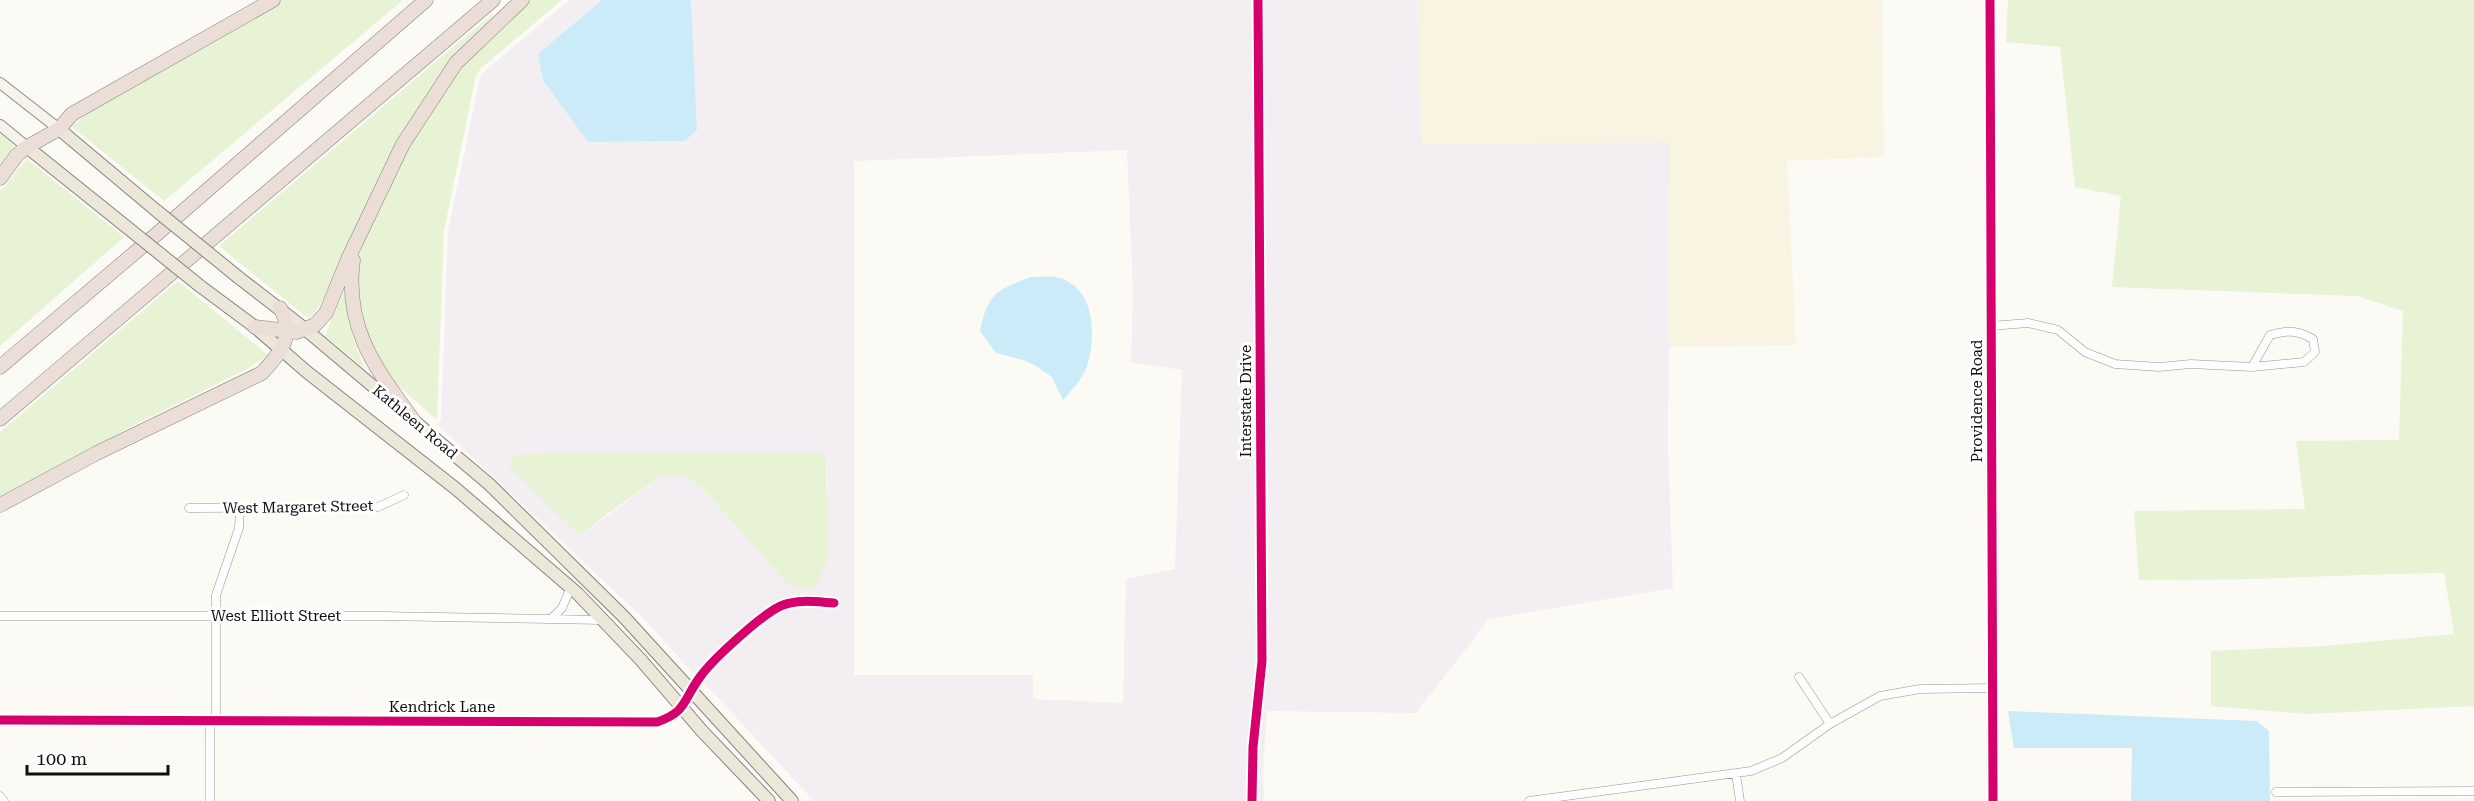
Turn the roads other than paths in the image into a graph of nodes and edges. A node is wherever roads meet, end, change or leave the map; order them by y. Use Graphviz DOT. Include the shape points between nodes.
graph roads {
  1 [pos="273,0"];
  2 [pos="426,0"];
  3 [pos="493,0"];
  4 [pos="522,0"];
  5 [pos="1258,0"];
  6 [pos="1990,0"];
  7 [pos="0,83"];
  8 [pos="0,125"];
  9 [pos="59,129"];
  10 [pos="27,147"];
  11 [pos="0,178"];
  12 [pos="356,242"];
  13 [pos="280,308"];
  14 [pos="1992,326"];
  15 [pos="255,327"];
  16 [pos="305,329"];
  17 [pos="288,332"];
  18 [pos="280,350"];
  19 [pos="0,367"];
  20 [pos="2252,367"];
  21 [pos="0,419"];
  22 [pos="414,421"];
  23 [pos="404,495"];
  24 [pos="0,504"];
  25 [pos="189,508"];
  26 [pos="240,508"];
  27 [pos="571,587"];
  28 [pos="834,603"];
  29 [pos="0,616"];
  30 [pos="216,616"];
  31 [pos="552,618"];
  32 [pos="603,620"];
  33 [pos="1799,677"];
  34 [pos="1993,688"];
  35 [pos="691,692"];
  36 [pos="682,706"];
  37 [pos="0,720"];
  38 [pos="213,721"];
  39 [pos="1830,724"];
  40 [pos="1736,774"];
  41 [pos="2471,791"];
  42 [pos="2276,792"];
  43 [pos="0,796"];
  44 [pos="4,801"];
  45 [pos="210,801"];
  46 [pos="769,801"];
  47 [pos="792,801"];
  48 [pos="1252,801"];
  49 [pos="1529,801"];
  50 [pos="1740,801"];
  51 [pos="1994,801"];
  1 -- 9 [label="highway" via="72,114"];
  2 -- 19 [label="highway"];
  3 -- 21 [label="highway"];
  4 -- 12 [label="highway" via="456,63 403,144"];
  5 -- 48 [label="street, Interstate Drive" via="1262,661"];
  6 -- 14 [label="street, Providence Road"];
  7 -- 9 [label="street, Kathleen Road"];
  8 -- 10 [label="street, Kathleen Road"];
  9 -- 10 [label="highway"];
  9 -- 13 [label="main road, Kathleen Road, bridge"];
  10 -- 11 [label="highway"];
  10 -- 15 [label="main road, Kathleen Road, bridge"];
  12 -- 16 [label="highway" via="326,313"];
  12 -- 22 [label="highway" via="351,280 356,325 378,372"];
  13 -- 16 [label="main road, Kathleen Road"];
  13 -- 17 [label="highway"];
  14 -- 20 [label="street" via="2028,323 2058,330 2085,352 2115,364"];
  14 -- 34 [label="street, Providence Road"];
  15 -- 17 [label="highway"];
  15 -- 18 [label="main road, Kathleen Road"];
  16 -- 17 [label="highway"];
  16 -- 22 [label="main road, Kathleen Road"];
  17 -- 18 [label="highway"];
  18 -- 24 [label="highway" via="262,373"];
  18 -- 27 [label="main road, Kathleen Road" via="455,488"];
  20 -- 20 [label="street" via="2270,335 2298,331 2313,339 2315,352 2304,362"];
  22 -- 35 [label="main road, Kathleen Road" via="489,484 589,580"];
  23 -- 26 [label="street, West Margaret Street" via="378,507"];
  25 -- 26 [label="street, West Margaret Street"];
  26 -- 30 [label="street" via="239,528 218,585"];
  27 -- 31 [label="street" via="562,608"];
  27 -- 32 [label="main road, Kathleen Road"];
  28 -- 35 [label="street, Kendrick Lane" via="797,602 772,610 722,654"];
  29 -- 30 [label="street, West Elliott Street"];
  30 -- 31 [label="street, West Elliott Street"];
  30 -- 38 [label="street"];
  31 -- 32 [label="street, West Elliott Street"];
  32 -- 36 [label="main road, Kathleen Road"];
  33 -- 39 [label="street"];
  34 -- 39 [label="street" via="1902,691 1880,696"];
  34 -- 51 [label="street, Providence Road"];
  35 -- 36 [label="street, Kendrick Lane"];
  35 -- 47 [label="main road, Kathleen Road"];
  36 -- 38 [label="street, Kendrick Lane" via="676,715 657,722"];
  36 -- 46 [label="main road, Kathleen Road"];
  37 -- 38 [label="street, Kendrick Lane"];
  38 -- 45 [label="street"];
  39 -- 40 [label="street" via="1782,758"];
  40 -- 49 [label="street"];
  40 -- 50 [label="street"];
  41 -- 42 [label="street"];
  43 -- 44 [label="street"];
}
